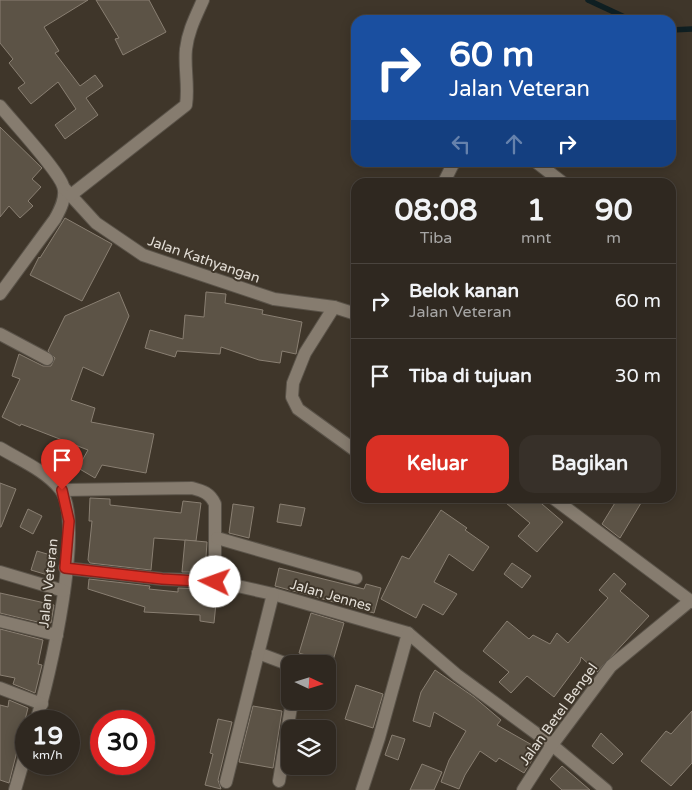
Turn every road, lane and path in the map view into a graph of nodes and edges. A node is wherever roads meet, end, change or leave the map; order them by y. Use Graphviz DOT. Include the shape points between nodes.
graph roads {
  1 [pos="203,0"];
  2 [pos="0,106"];
  3 [pos="542,167"];
  4 [pos="557,178"];
  5 [pos="68,191"];
  6 [pos="0,294"];
  7 [pos="334,307"];
  8 [pos="351,312"];
  9 [pos="0,334"];
  10 [pos="48,359"];
  11 [pos="351,447"];
  12 [pos="0,448"];
  13 [pos="62,490"];
  14 [pos="563,503"];
  15 [pos="217,538"];
  16 [pos="65,568"];
  17 [pos="0,572"];
  18 [pos="356,578"];
  19 [pos="215,582"];
  20 [pos="64,592"];
  21 [pos="273,594"];
  22 [pos="691,602"];
  23 [pos="0,621"];
  24 [pos="408,633"];
  25 [pos="57,635"];
  26 [pos="258,653"];
  27 [pos="281,662"];
  28 [pos="0,688"];
  29 [pos="42,704"];
  30 [pos="40,710"];
  31 [pos="291,710"];
  32 [pos="552,745"];
  33 [pos="19,775"];
  34 [pos="279,781"];
  35 [pos="226,782"];
  36 [pos="15,790"];
  37 [pos="362,790"];
  38 [pos="522,790"];
  39 [pos="606,790"];
  1 -- 5 [label="street" via="191,27 186,50 186,105"];
  2 -- 5 [label="street"];
  3 -- 4 [label="street"];
  5 -- 6 [label="street" via="55,219"];
  5 -- 7 [label="street, Jalan Kathyangan" via="96,223 143,255 274,299"];
  7 -- 8 [label="street, Jalan Kathyangan"];
  7 -- 11 [label="street" via="305,352 293,383 292,397 298,410"];
  9 -- 10 [label="street"];
  12 -- 13 [label="street"];
  13 -- 15 [label="street" via="192,488 204,491 215,504"];
  13 -- 16 [label="street, Jalan Veteran" via="69,521"];
  14 -- 22 [label="street"];
  15 -- 18 [label="street"];
  15 -- 19 [label="street"];
  16 -- 19 [label="street, Jalan Jennes"];
  16 -- 20 [label="street, Jalan Veteran"];
  17 -- 20 [label="street"];
  19 -- 21 [label="street, Jalan Jennes"];
  20 -- 25 [label="street, Jalan Veteran"];
  21 -- 24 [label="street, Jalan Jennes"];
  21 -- 26 [label="street"];
  22 -- 32 [label="street, Jalan Betel Bengel" via="611,666"];
  23 -- 25 [label="street"];
  24 -- 32 [label="street, Jalan Jennes"];
  24 -- 37 [label="street"];
  25 -- 29 [label="street, Jalan Veteran"];
  26 -- 27 [label="street"];
  26 -- 35 [label="street"];
  28 -- 29 [label="street"];
  29 -- 30 [label="street, Jalan Veteran"];
  31 -- 34 [label="street"];
  32 -- 38 [label="street, Jalan Betel Bengel"];
  32 -- 39 [label="street, Jalan Jennes"];
  33 -- 36 [label="street"];
}
